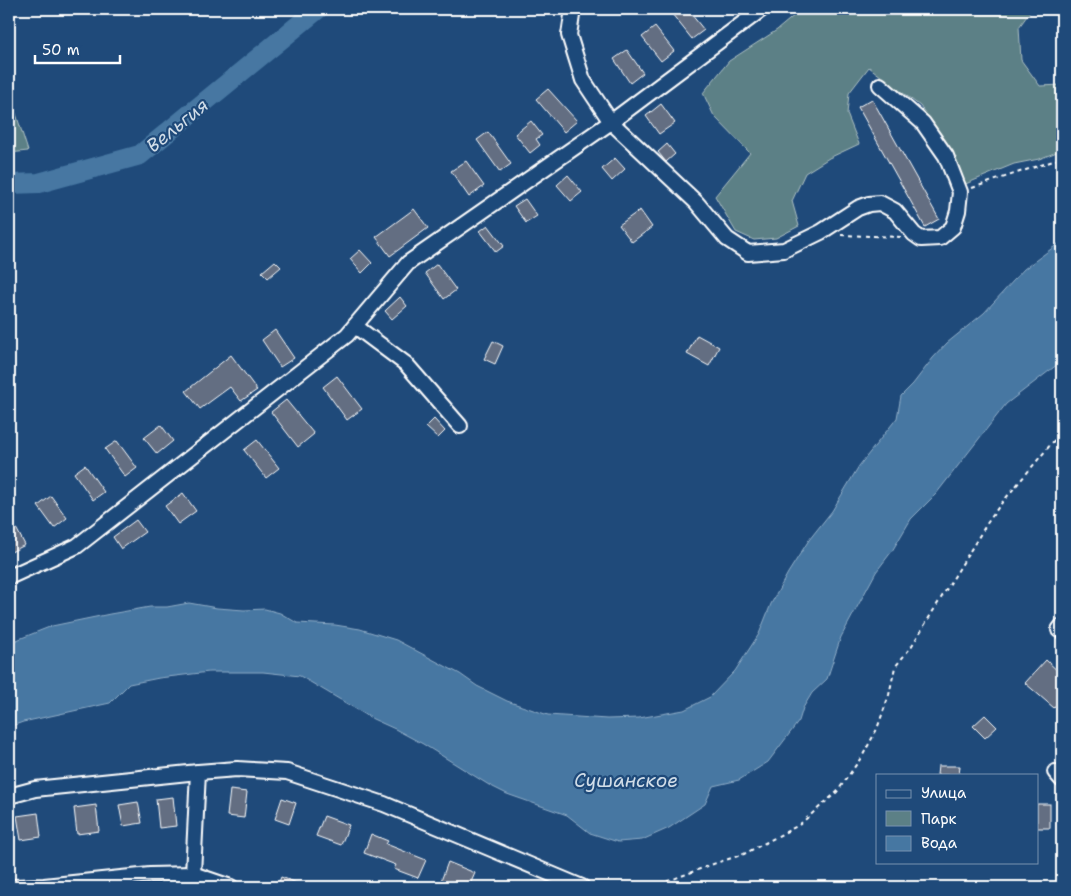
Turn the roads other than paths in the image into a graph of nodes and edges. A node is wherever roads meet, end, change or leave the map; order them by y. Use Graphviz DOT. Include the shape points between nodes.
graph roads {
  1 [pos="573,9"];
  2 [pos="762,9"];
  3 [pos="880,85"];
  4 [pos="611,122"];
  5 [pos="355,326"];
  6 [pos="460,426"];
  7 [pos="9,577"];
  8 [pos="198,772"];
  9 [pos="9,796"];
  10 [pos="193,878"];
  11 [pos="11,887"];
  12 [pos="231,887"];
  13 [pos="582,887"];
  1 -- 4 [label="street" via="569,35 583,80"];
  2 -- 4 [label="street"];
  3 -- 4 [label="street" via="923,123 946,156 960,192 953,226 940,238 921,239 894,211 880,203 858,208 821,232 784,250 748,252 726,239 696,202"];
  4 -- 5 [label="street" via="408,263"];
  5 -- 6 [label="street" via="406,364"];
  5 -- 7 [label="street" via="347,336 77,546"];
  8 -- 9 [label="street" via="36,789"];
  8 -- 10 [label="street"];
  8 -- 13 [label="street" via="237,769 287,772 384,804"];
  10 -- 11 [label="street" via="150,874"];
  10 -- 12 [label="street"];
}
